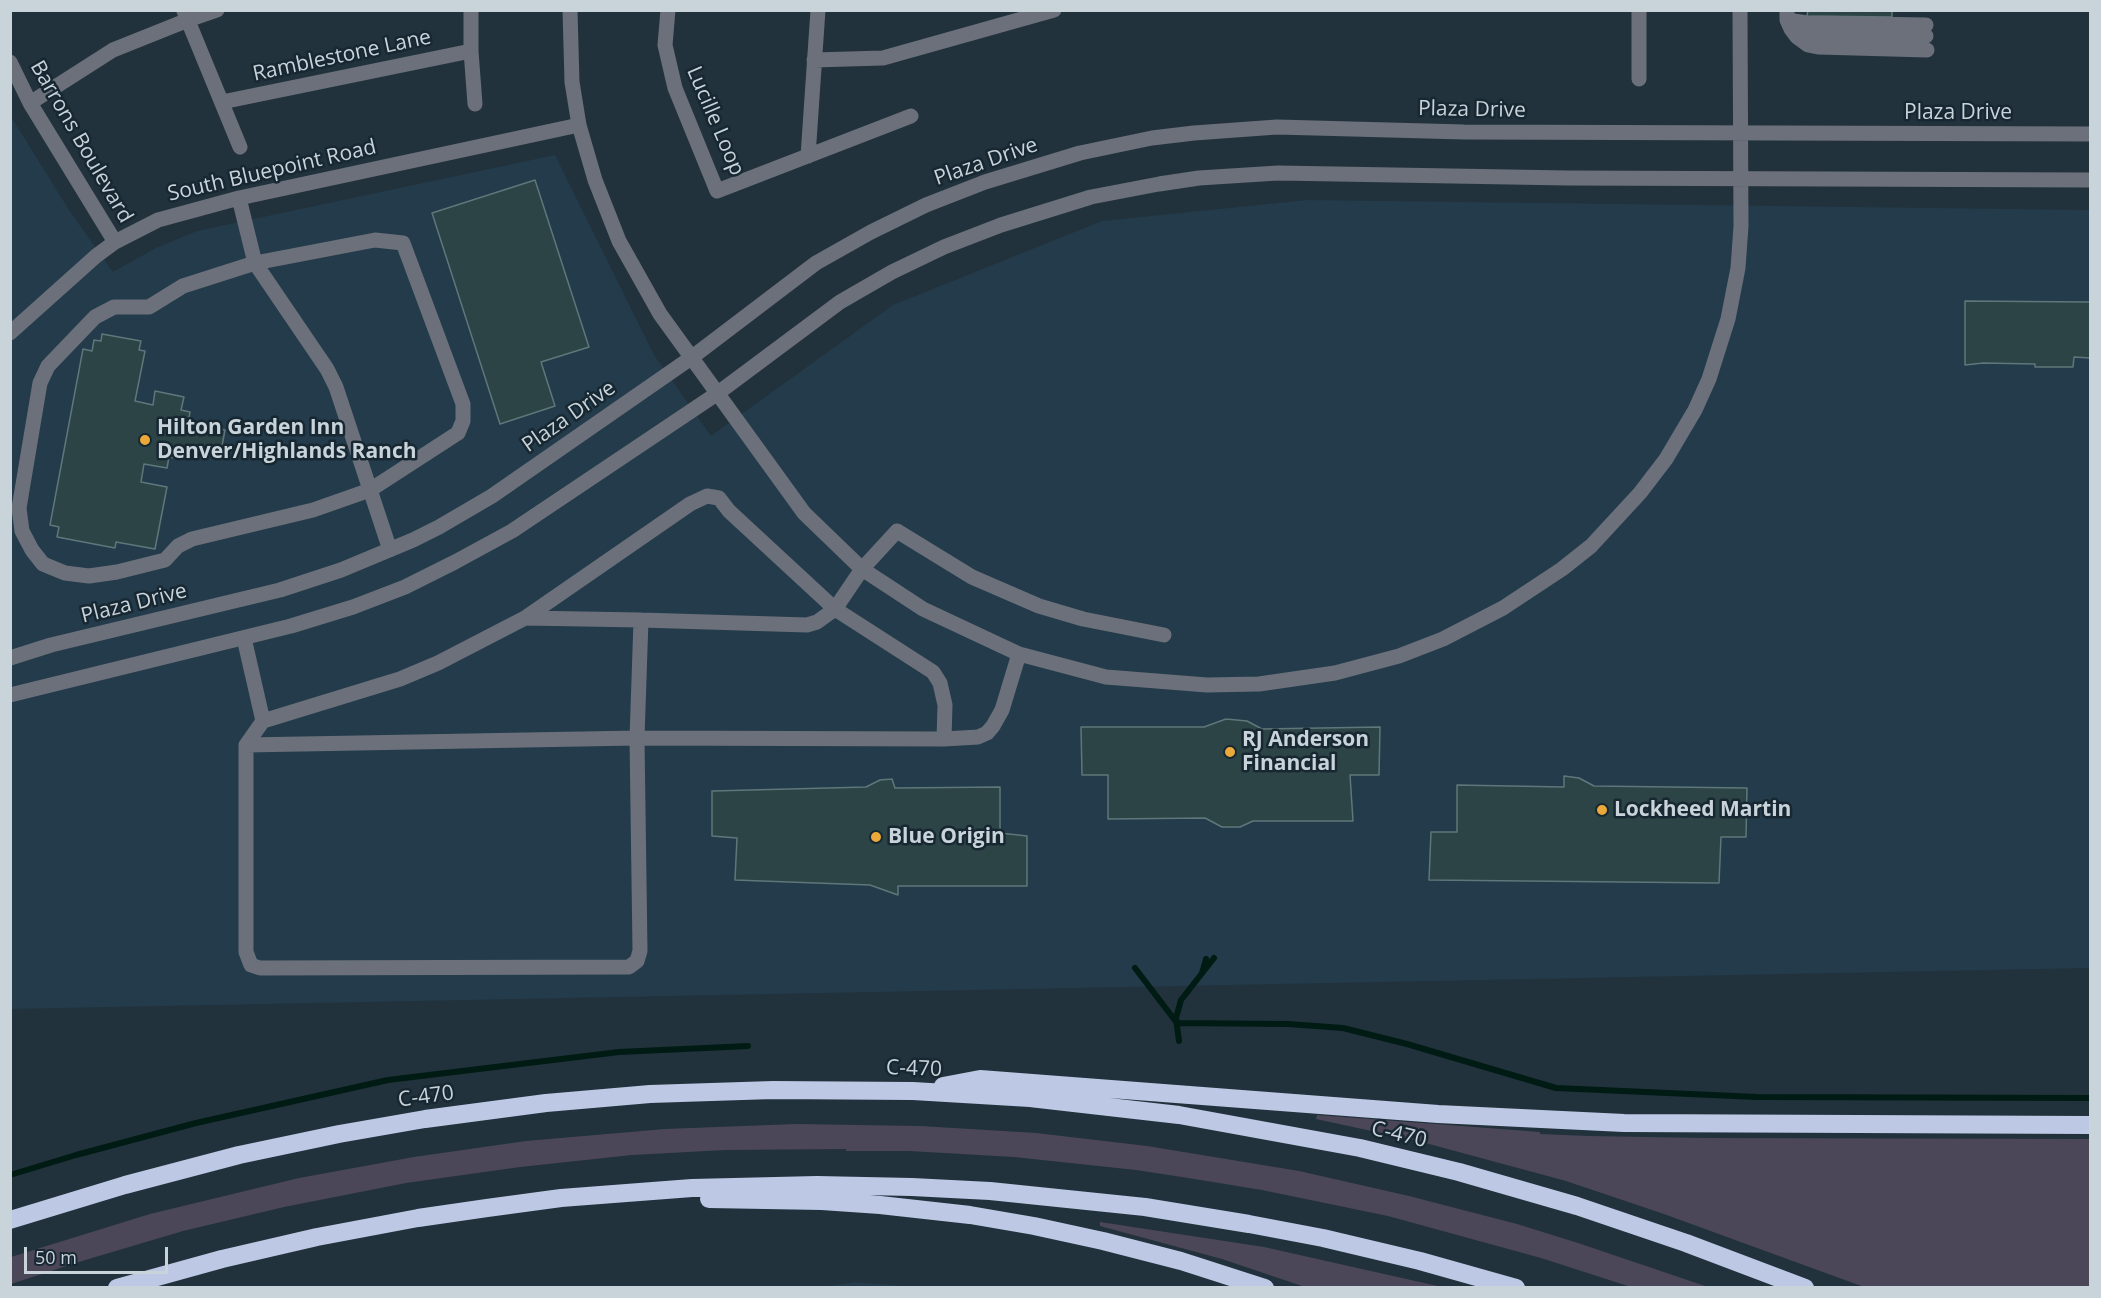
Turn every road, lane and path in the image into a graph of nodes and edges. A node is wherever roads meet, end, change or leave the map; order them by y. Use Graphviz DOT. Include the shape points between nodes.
graph roads {
  1 [pos="217,10"];
  2 [pos="471,10"];
  3 [pos="570,10"];
  4 [pos="668,10"];
  5 [pos="818,10"];
  6 [pos="1054,10"];
  7 [pos="1639,10"];
  8 [pos="1740,10"];
  9 [pos="186,15"];
  10 [pos="1788,20"];
  11 [pos="471,51"];
  12 [pos="814,60"];
  13 [pos="10,62"];
  14 [pos="1639,79"];
  15 [pos="222,102"];
  16 [pos="30,103"];
  17 [pos="476,104"];
  18 [pos="911,116"];
  19 [pos="579,125"];
  20 [pos="1741,132"];
  21 [pos="2091,134"];
  22 [pos="240,147"];
  23 [pos="808,156"];
  24 [pos="1741,179"];
  25 [pos="2091,180"];
  26 [pos="239,198"];
  27 [pos="115,242"];
  28 [pos="255,263"];
  29 [pos="10,333"];
  30 [pos="691,358"];
  31 [pos="718,393"];
  32 [pos="370,490"];
  33 [pos="390,550"];
  34 [pos="862,568"];
  35 [pos="835,609"];
  36 [pos="525,618"];
  37 [pos="641,620"];
  38 [pos="1164,635"];
  39 [pos="244,638"];
  40 [pos="1019,654"];
  41 [pos="10,658"];
  42 [pos="10,695"];
  43 [pos="263,721"];
  44 [pos="637,738"];
  45 [pos="944,739"];
  46 [pos="246,745"];
  47 [pos="913,1091"];
  48 [pos="2091,1125"];
  49 [pos="561,1198"];
  50 [pos="10,1220"];
  51 [pos="117,1287"];
  52 [pos="1265,1287"];
  53 [pos="1516,1287"];
  54 [pos="1805,1287"];
  1 -- 9 [label="street"];
  2 -- 11 [label="street"];
  3 -- 19 [label="street" via="572,82"];
  4 -- 23 [label="street, Lucille Loop" via="666,45 675,88 717,192"];
  5 -- 12 [label="street"];
  6 -- 12 [label="street" via="883,58"];
  7 -- 14 [label="street"];
  8 -- 20 [label="street"];
  9 -- 15 [label="street"];
  9 -- 16 [label="street" via="102,56"];
  10 -- 10 [label="street" via="1807,23 1926,37 1818,47 1797,37"];
  11 -- 15 [label="street, Ramblestone Lane"];
  11 -- 17 [label="street"];
  12 -- 23 [label="street"];
  13 -- 16 [label="street, Barrons Boulevard"];
  15 -- 22 [label="street"];
  16 -- 27 [label="street, Barrons Boulevard"];
  18 -- 23 [label="street, Lucille Loop"];
  19 -- 26 [label="street, South Bluepoint Road"];
  19 -- 30 [label="street" via="619,241 655,307"];
  20 -- 21 [label="street, Plaza Drive"];
  20 -- 24 [label="street"];
  20 -- 30 [label="street, Plaza Drive" via="1277,127 1184,134 1080,153 986,182 871,232 816,263"];
  24 -- 25 [label="street"];
  24 -- 31 [label="street" via="1278,173 1199,178 1091,197 1001,225 892,272 840,302"];
  24 -- 40 [label="street" via="1734,293 1721,346 1695,410 1666,459 1615,522 1591,546 1535,588 1443,639 1372,664 1302,679 1259,684 1154,682 1106,677"];
  26 -- 27 [label="street, South Bluepoint Road" via="158,220"];
  26 -- 28 [label="street"];
  27 -- 29 [label="street, South Bluepoint Road"];
  28 -- 32 [label="street" via="327,369"];
  28 -- 32 [label="street" via="375,240 403,243 463,404 463,421 458,433"];
  28 -- 32 [label="street" via="183,286 149,307 114,307 95,317 48,366 40,383 19,508 22,531 43,564 65,573 89,576 165,560 178,546 192,539 313,510"];
  30 -- 31 [label="street"];
  30 -- 33 [label="street, Plaza Drive" via="492,496 440,527"];
  31 -- 34 [label="street" via="804,513"];
  31 -- 39 [label="street" via="512,531 456,562 353,607"];
  32 -- 33 [label="street"];
  33 -- 41 [label="street, Plaza Drive" via="280,590"];
  34 -- 35 [label="street"];
  34 -- 38 [label="street" via="897,531 972,577 1039,606"];
  34 -- 40 [label="street" via="923,609"];
  35 -- 36 [label="street" via="719,498 707,496"];
  35 -- 37 [label="street" via="807,625"];
  35 -- 45 [label="street" via="933,672 945,705"];
  36 -- 37 [label="street"];
  36 -- 43 [label="street" via="399,679"];
  37 -- 44 [label="street"];
  39 -- 42 [label="street"];
  39 -- 43 [label="street"];
  40 -- 45 [label="street" via="1002,710 987,733"];
  43 -- 46 [label="street"];
  44 -- 45 [label="street"];
  44 -- 46 [label="street"];
  44 -- 46 [label="street" via="640,951 630,967 251,965 246,952"];
  47 -- 48 [label="highway" via="980,1079 1568,1121"];
  47 -- 50 [label="highway, C-470" via="650,1094 425,1119 228,1158"];
  47 -- 54 [label="highway, C-470" via="1030,1098 1160,1113 1360,1148 1577,1206"];
  49 -- 51 [label="highway" via="350,1230"];
  49 -- 52 [label="highway" via="608,1205 707,1199 801,1200 963,1214 1104,1241"];
  49 -- 53 [label="highway" via="692,1188 817,1185 1050,1196 1291,1232"];
}
